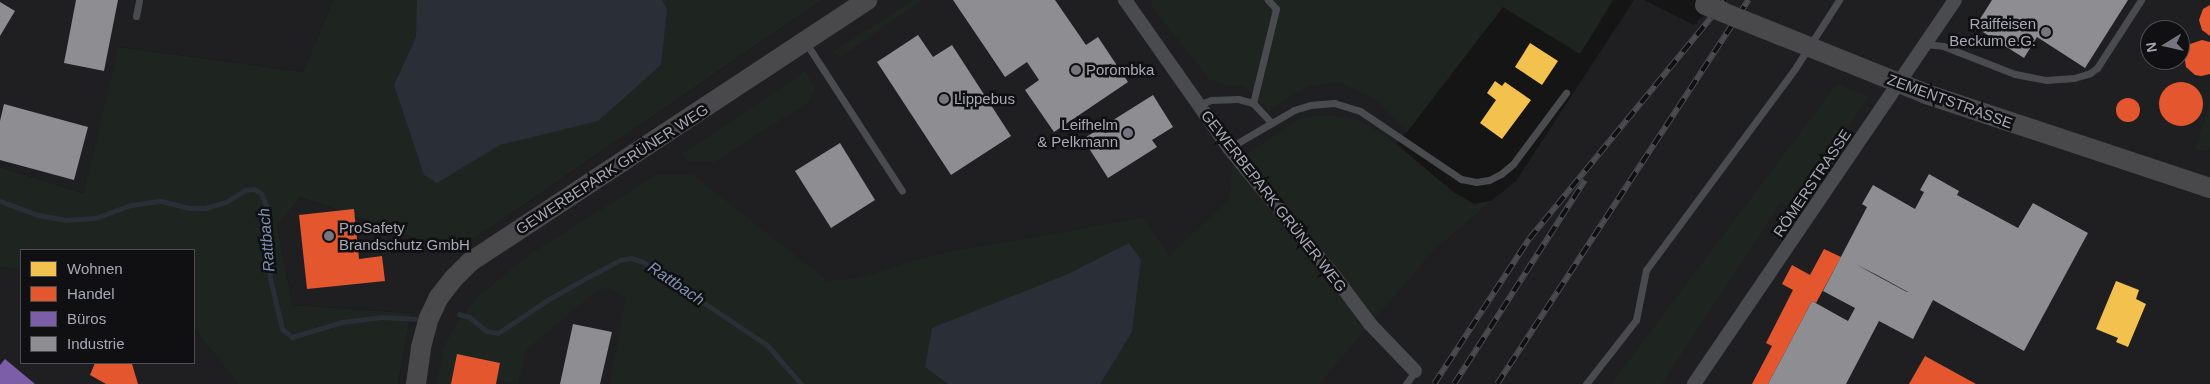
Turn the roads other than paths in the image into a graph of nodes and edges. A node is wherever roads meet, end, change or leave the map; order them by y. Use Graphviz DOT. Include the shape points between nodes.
graph roads {
  1 [pos="139,0"];
  2 [pos="868,0"];
  3 [pos="1125,0"];
  4 [pos="1268,0"];
  5 [pos="1839,0"];
  6 [pos="1955,0"];
  7 [pos="2141,0"];
  8 [pos="1700,2"];
  9 [pos="136,16"];
  10 [pos="805,42"];
  11 [pos="1925,44"];
  12 [pos="1566,93"];
  13 [pos="1253,103"];
  14 [pos="1198,105"];
  15 [pos="1271,122"];
  16 [pos="1229,148"];
  17 [pos="2210,188"];
  18 [pos="902,191"];
  19 [pos="1415,371"];
  20 [pos="416,384"];
  21 [pos="1406,384"];
  22 [pos="1586,384"];
  23 [pos="1694,384"];
  1 -- 9 [label="lane"];
  2 -- 10 [label="street, GEWERBEPARK GRÜNER WEG"];
  3 -- 14 [label="street, GEWERBEPARK GRÜNER WEG"];
  4 -- 13 [label="lane" via="1276,9"];
  5 -- 22 [label="lane" via="1796,67 1646,270 1636,320"];
  6 -- 11 [label="street, RÖMERSTRASSE"];
  7 -- 11 [label="lane" via="2098,68 2074,78 2046,80 2015,74 1943,46"];
  8 -- 17 [label="street, ZEMENTSTRASSE, bridge" via="1926,94"];
  10 -- 18 [label="lane"];
  10 -- 20 [label="street, GEWERBEPARK GRÜNER WEG" via="470,262 439,297 421,347"];
  11 -- 23 [label="street, RÖMERSTRASSE"];
  12 -- 15 [label="lane" via="1513,164 1489,180 1476,182 1461,179 1347,105 1310,105"];
  13 -- 14 [label="lane" via="1238,99 1211,100"];
  13 -- 15 [label="lane"];
  14 -- 16 [label="street, GEWERBEPARK GRÜNER WEG"];
  15 -- 16 [label="lane"];
  16 -- 19 [label="street, GEWERBEPARK GRÜNER WEG" via="1370,324"];
  19 -- 21 [label="lane"];
}
